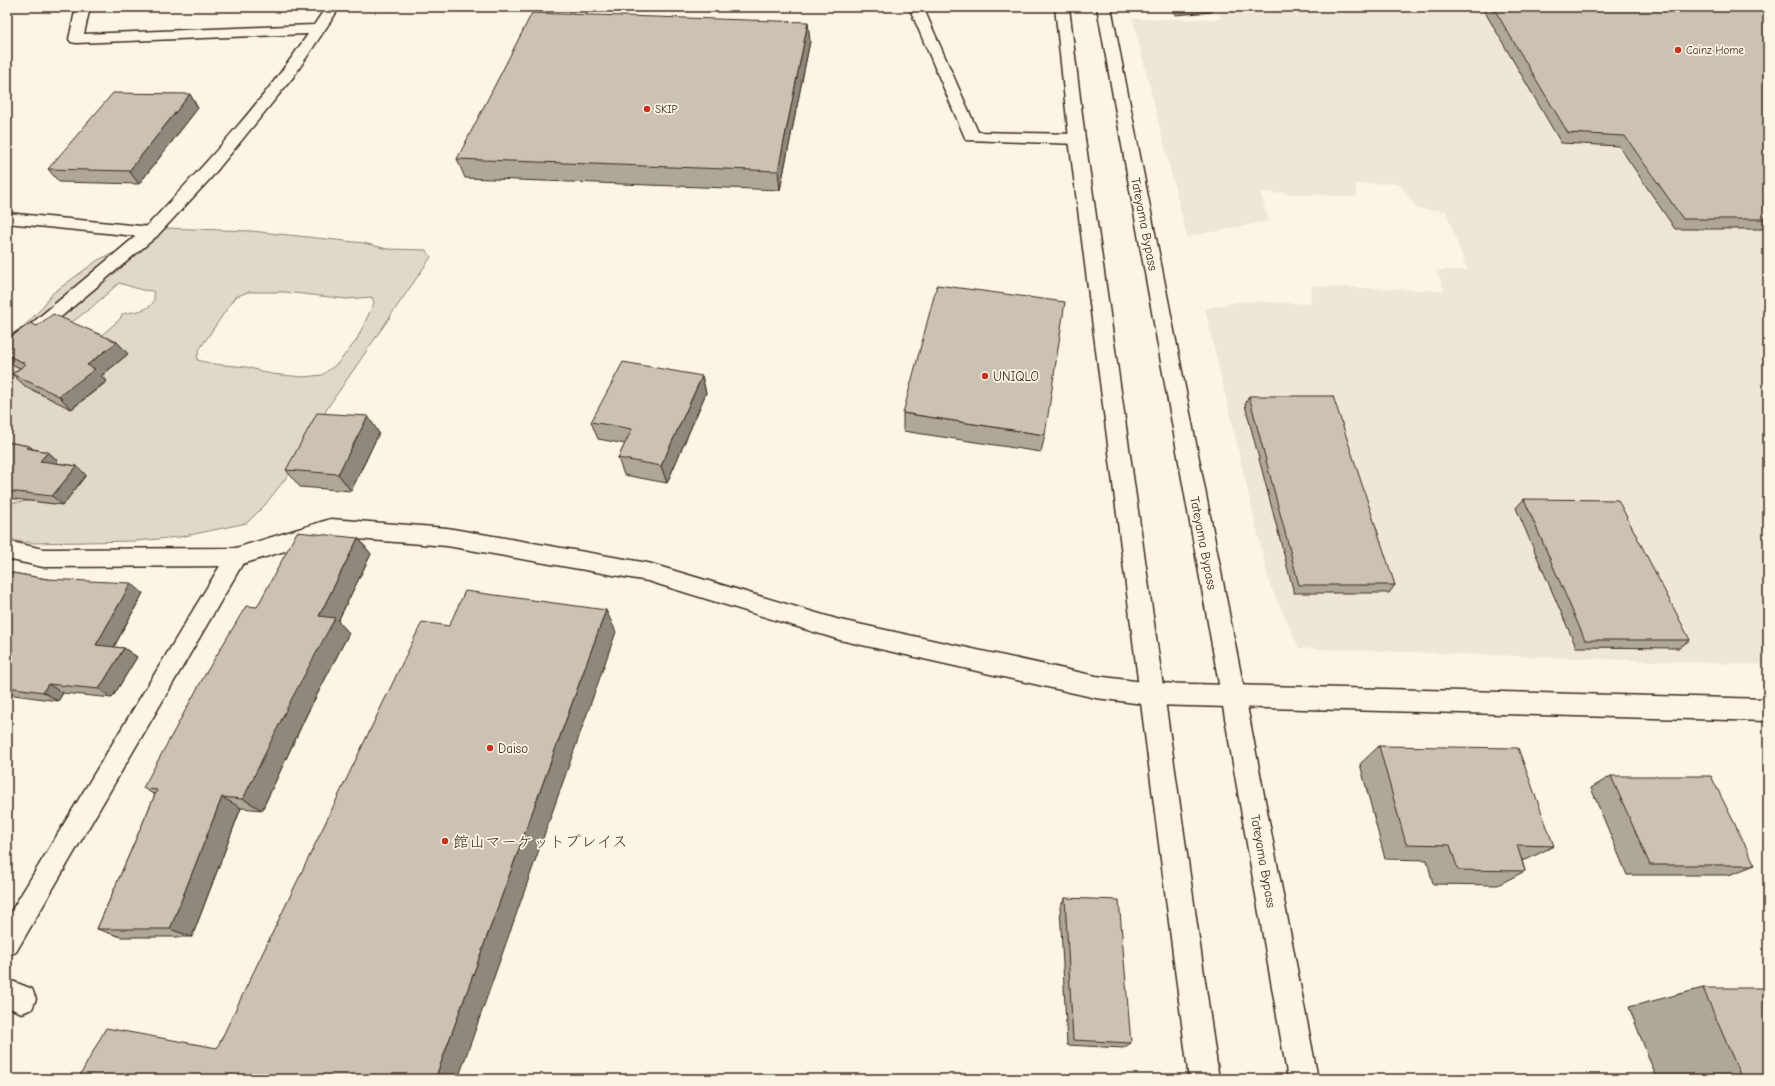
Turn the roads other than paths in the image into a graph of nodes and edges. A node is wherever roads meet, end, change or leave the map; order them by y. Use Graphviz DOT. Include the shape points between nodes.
graph roads {
  1 [pos="83,7"];
  2 [pos="333,7"];
  3 [pos="916,7"];
  4 [pos="1062,7"];
  5 [pos="1104,7"];
  6 [pos="319,28"];
  7 [pos="1077,139"];
  8 [pos="7,218"];
  9 [pos="151,232"];
  10 [pos="7,348"];
  11 [pos="7,550"];
  12 [pos="236,557"];
  13 [pos="1151,694"];
  14 [pos="1233,695"];
  15 [pos="1768,710"];
  16 [pos="7,943"];
  17 [pos="1204,1079"];
  18 [pos="1304,1079"];
  1 -- 6 [label="main road" via="76,39"];
  2 -- 6 [label="main road"];
  3 -- 7 [label="main road" via="972,137"];
  4 -- 7 [label="main road"];
  5 -- 14 [label="main road, Tateyama Bypass"];
  6 -- 9 [label="main road" via="289,73 204,175"];
  7 -- 13 [label="main road"];
  8 -- 9 [label="lane"];
  9 -- 10 [label="lane" via="37,328"];
  11 -- 12 [label="main road" via="43,558"];
  12 -- 13 [label="main road" via="331,528 447,537 648,572 840,630 1096,687"];
  12 -- 16 [label="lane"];
  13 -- 14 [label="main road"];
  13 -- 17 [label="main road"];
  14 -- 15 [label="main road" via="1541,706"];
  14 -- 18 [label="main road, Tateyama Bypass"];
}
